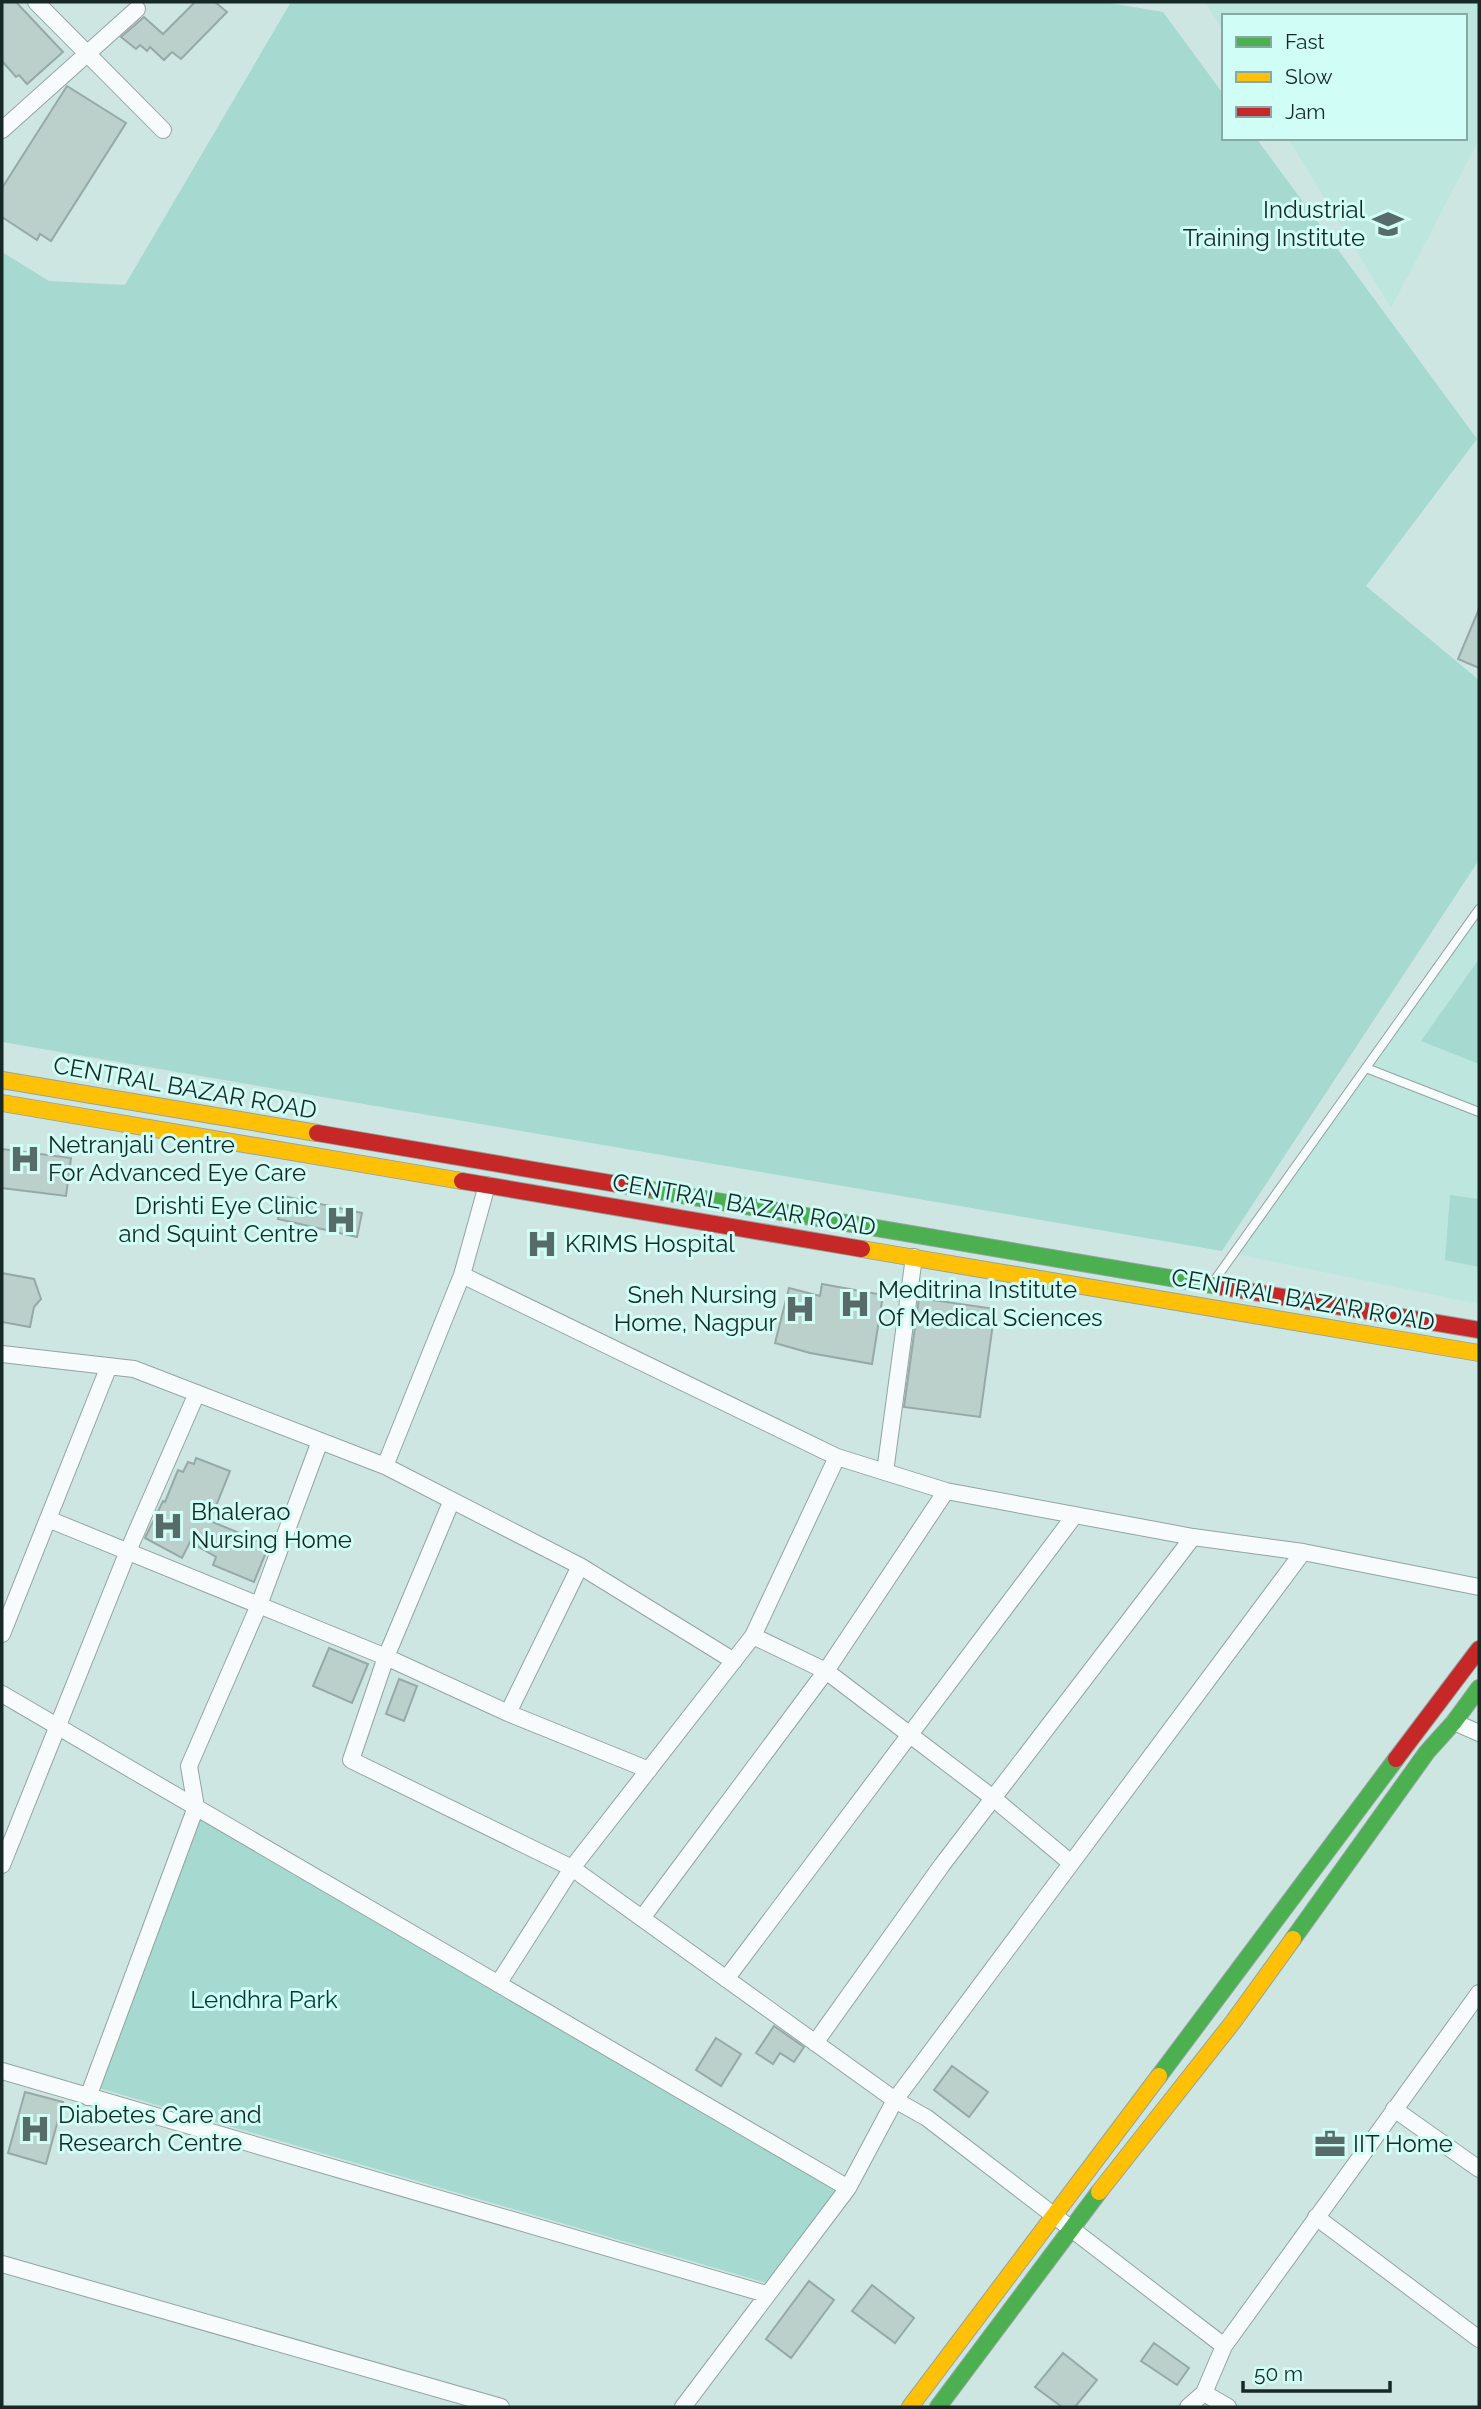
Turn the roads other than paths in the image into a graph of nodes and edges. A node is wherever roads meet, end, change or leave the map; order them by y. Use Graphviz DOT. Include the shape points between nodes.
graph roads {
  1 [pos="36,2"];
  2 [pos="137,9"];
  3 [pos="87,54"];
  4 [pos="2,130"];
  5 [pos="163,130"];
  6 [pos="1479,909"];
  7 [pos="1366,1068"];
  8 [pos="2,1080"];
  9 [pos="2,1103"];
  10 [pos="1479,1112"];
  11 [pos="487,1185"];
  12 [pos="914,1257"];
  13 [pos="462,1275"];
  14 [pos="1212,1284"];
  15 [pos="1479,1330"];
  16 [pos="1479,1353"];
  17 [pos="2,1354"];
  18 [pos="109,1366"];
  19 [pos="197,1393"];
  20 [pos="320,1441"];
  21 [pos="837,1457"];
  22 [pos="385,1466"];
  23 [pos="885,1472"];
  24 [pos="946,1491"];
  25 [pos="452,1500"];
  26 [pos="1075,1515"];
  27 [pos="48,1519"];
  28 [pos="1193,1537"];
  29 [pos="128,1551"];
  30 [pos="1303,1552"];
  31 [pos="580,1566"];
  32 [pos="1479,1587"];
  33 [pos="259,1605"];
  34 [pos="2,1634"];
  35 [pos="753,1636"];
  36 [pos="1479,1650"];
  37 [pos="386,1657"];
  38 [pos="734,1661"];
  39 [pos="826,1671"];
  40 [pos="1479,1688"];
  41 [pos="2,1694"];
  42 [pos="508,1713"];
  43 [pos="1454,1722"];
  44 [pos="59,1727"];
  45 [pos="1479,1734"];
  46 [pos="910,1735"];
  47 [pos="649,1770"];
  48 [pos="993,1798"];
  49 [pos="196,1807"];
  50 [pos="1071,1863"];
  51 [pos="2,1865"];
  52 [pos="572,1868"];
  53 [pos="642,1918"];
  54 [pos="726,1979"];
  55 [pos="498,1984"];
  56 [pos="1479,1993"];
  57 [pos="815,2043"];
  58 [pos="2,2071"];
  59 [pos="88,2097"];
  60 [pos="895,2099"];
  61 [pos="1394,2109"];
  62 [pos="1479,2169"];
  63 [pos="848,2188"];
  64 [pos="1055,2215"];
  65 [pos="1316,2217"];
  66 [pos="1071,2228"];
  67 [pos="2,2264"];
  68 [pos="766,2294"];
  69 [pos="1479,2339"];
  70 [pos="1224,2346"];
  71 [pos="1204,2393"];
  72 [pos="501,2407"];
  73 [pos="683,2407"];
  74 [pos="910,2407"];
  75 [pos="938,2407"];
  76 [pos="1188,2407"];
  77 [pos="1228,2407"];
  1 -- 3 [label="street"];
  2 -- 3 [label="street"];
  3 -- 4 [label="street"];
  3 -- 5 [label="street"];
  6 -- 7 [label="lane"];
  7 -- 10 [label="lane"];
  7 -- 14 [label="lane"];
  8 -- 14 [label="main road, CENTRAL BAZAR ROAD"];
  9 -- 11 [label="main road, CENTRAL BAZAR ROAD"];
  11 -- 12 [label="main road, CENTRAL BAZAR ROAD"];
  11 -- 13 [label="street"];
  12 -- 16 [label="main road, CENTRAL BAZAR ROAD"];
  12 -- 23 [label="street"];
  13 -- 21 [label="street"];
  13 -- 22 [label="street"];
  14 -- 15 [label="main road, CENTRAL BAZAR ROAD"];
  17 -- 18 [label="street"];
  18 -- 19 [label="street" via="134,1369"];
  18 -- 27 [label="street"];
  19 -- 20 [label="street"];
  19 -- 29 [label="street"];
  20 -- 22 [label="street"];
  20 -- 33 [label="street"];
  21 -- 23 [label="street"];
  21 -- 35 [label="street"];
  22 -- 25 [label="street"];
  23 -- 24 [label="street"];
  24 -- 26 [label="street"];
  24 -- 39 [label="street"];
  25 -- 31 [label="street"];
  25 -- 37 [label="street"];
  26 -- 28 [label="street"];
  26 -- 46 [label="street"];
  27 -- 29 [label="street"];
  27 -- 34 [label="street"];
  28 -- 30 [label="street"];
  28 -- 48 [label="street"];
  29 -- 33 [label="street"];
  29 -- 44 [label="street"];
  30 -- 32 [label="street"];
  30 -- 50 [label="street"];
  31 -- 38 [label="street"];
  31 -- 42 [label="street"];
  33 -- 37 [label="street"];
  33 -- 49 [label="street" via="189,1766"];
  35 -- 38 [label="street"];
  35 -- 39 [label="street"];
  36 -- 64 [label="main road"];
  37 -- 42 [label="street"];
  37 -- 52 [label="street" via="351,1760"];
  38 -- 47 [label="street"];
  39 -- 46 [label="street"];
  39 -- 53 [label="street"];
  40 -- 43 [label="main road"];
  41 -- 44 [label="street"];
  42 -- 47 [label="street"];
  43 -- 45 [label="street"];
  43 -- 66 [label="main road" via="1427,1752 1233,2022"];
  44 -- 49 [label="street"];
  44 -- 51 [label="street"];
  46 -- 48 [label="street"];
  46 -- 54 [label="street"];
  47 -- 52 [label="street"];
  48 -- 50 [label="street"];
  48 -- 57 [label="street"];
  49 -- 55 [label="street"];
  49 -- 59 [label="street"];
  50 -- 60 [label="street"];
  52 -- 53 [label="street"];
  52 -- 55 [label="street"];
  53 -- 54 [label="street"];
  54 -- 57 [label="street"];
  55 -- 63 [label="street"];
  56 -- 61 [label="street"];
  57 -- 60 [label="street"];
  58 -- 59 [label="street"];
  59 -- 68 [label="street"];
  60 -- 63 [label="street"];
  60 -- 64 [label="street"];
  61 -- 62 [label="street"];
  61 -- 65 [label="street"];
  63 -- 68 [label="street"];
  64 -- 66 [label="street"];
  64 -- 74 [label="main road"];
  65 -- 69 [label="street"];
  65 -- 70 [label="street"];
  66 -- 70 [label="street"];
  66 -- 75 [label="main road"];
  67 -- 72 [label="street"];
  68 -- 73 [label="street"];
  70 -- 71 [label="street"];
  71 -- 76 [label="street"];
  71 -- 77 [label="street"];
}
